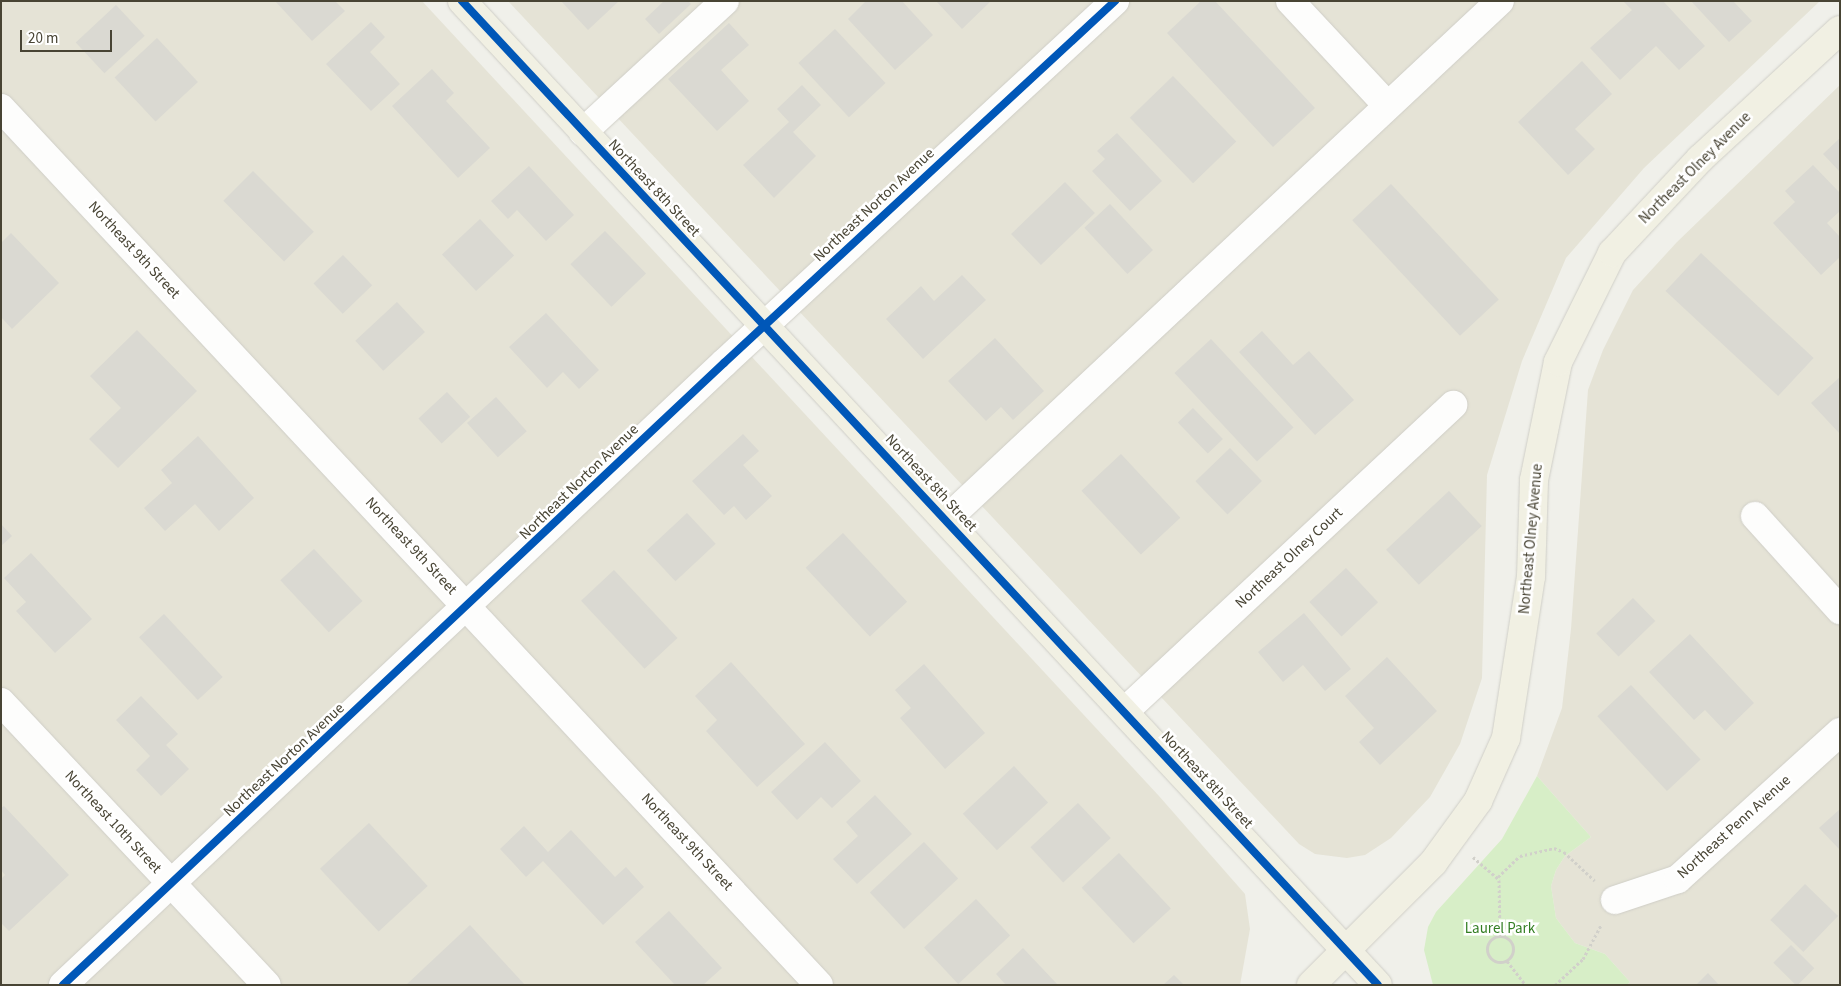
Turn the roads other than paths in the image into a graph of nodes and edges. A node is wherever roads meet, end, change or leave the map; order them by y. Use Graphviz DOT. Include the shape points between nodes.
graph roads {
  1 [pos="462,1"];
  2 [pos="725,1"];
  3 [pos="1115,1"];
  4 [pos="1290,1"];
  5 [pos="1500,1"];
  6 [pos="1840,30"];
  7 [pos="1387,105"];
  8 [pos="1,108"];
  9 [pos="583,132"];
  10 [pos="764,326"];
  11 [pos="1453,405"];
  12 [pos="1755,516"];
  13 [pos="946,520"];
  14 [pos="468,607"];
  15 [pos="1840,610"];
  16 [pos="1,702"];
  17 [pos="1124,712"];
  18 [pos="1840,732"];
  19 [pos="172,884"];
  20 [pos="1615,900"];
  21 [pos="1344,950"];
  22 [pos="63,985"];
  23 [pos="267,985"];
  24 [pos="819,985"];
  25 [pos="1311,985"];
  26 [pos="1378,985"];
  1 -- 9 [label="main road, Northeast 8th Street"];
  2 -- 9 [label="street"];
  3 -- 10 [label="street, Northeast Norton Avenue"];
  4 -- 7 [label="street"];
  5 -- 7 [label="street"];
  6 -- 21 [label="main road, Northeast Olney Avenue" via="1700,159 1612,253 1558,362 1534,480 1531,577 1506,738 1478,801 1433,863"];
  7 -- 13 [label="street"];
  8 -- 14 [label="street, Northeast 9th Street"];
  9 -- 10 [label="main road, Northeast 8th Street"];
  10 -- 13 [label="main road, Northeast 8th Street"];
  10 -- 14 [label="street, Northeast Norton Avenue"];
  11 -- 17 [label="street, Northeast Olney Court"];
  12 -- 15 [label="street"];
  13 -- 17 [label="main road, Northeast 8th Street"];
  14 -- 19 [label="street, Northeast Norton Avenue"];
  14 -- 24 [label="street, Northeast 9th Street"];
  16 -- 19 [label="street, Northeast 10th Street"];
  17 -- 21 [label="main road, Northeast 8th Street"];
  18 -- 20 [label="street, Northeast Penn Avenue" via="1678,879"];
  19 -- 22 [label="street, Northeast Norton Avenue"];
  19 -- 23 [label="street, Northeast 10th Street"];
  21 -- 25 [label="main road"];
  21 -- 26 [label="main road, Northeast 8th Street"];
}
